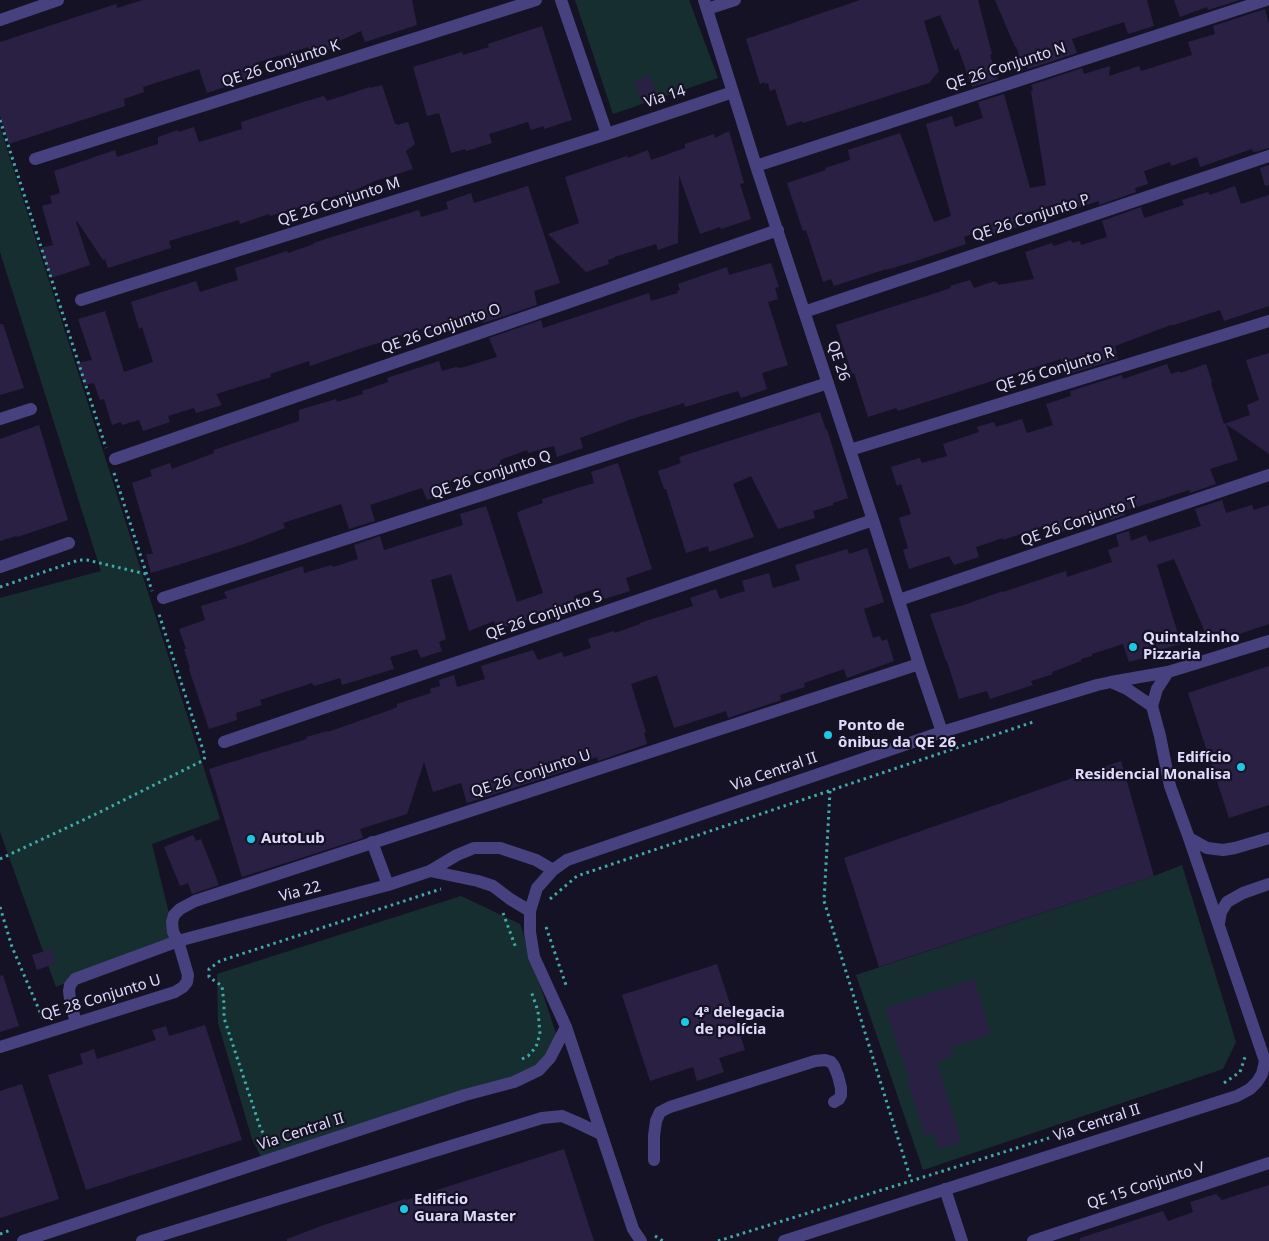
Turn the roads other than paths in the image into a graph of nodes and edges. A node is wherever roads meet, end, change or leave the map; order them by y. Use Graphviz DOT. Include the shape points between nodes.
graph roads {
  1 [pos="58,0"];
  2 [pos="536,0"];
  3 [pos="561,0"];
  4 [pos="735,0"];
  5 [pos="1266,0"];
  6 [pos="706,4"];
  7 [pos="0,20"];
  8 [pos="733,92"];
  9 [pos="607,134"];
  10 [pos="1269,156"];
  11 [pos="35,159"];
  12 [pos="756,166"];
  13 [pos="778,230"];
  14 [pos="81,300"];
  15 [pos="804,312"];
  16 [pos="1269,320"];
  17 [pos="828,383"];
  18 [pos="31,409"];
  19 [pos="0,419"];
  20 [pos="850,450"];
  21 [pos="112,460"];
  22 [pos="1269,475"];
  23 [pos="873,520"];
  24 [pos="69,543"];
  25 [pos="0,567"];
  26 [pos="158,595"];
  27 [pos="899,600"];
  28 [pos="1269,640"];
  29 [pos="919,664"];
  30 [pos="1168,672"];
  31 [pos="1111,682"];
  32 [pos="1152,706"];
  33 [pos="942,732"];
  34 [pos="224,742"];
  35 [pos="1189,838"];
  36 [pos="1269,838"];
  37 [pos="372,842"];
  38 [pos="553,870"];
  39 [pos="430,871"];
  40 [pos="1269,884"];
  41 [pos="388,885"];
  42 [pos="530,911"];
  43 [pos="1219,923"];
  44 [pos="175,936"];
  45 [pos="76,1023"];
  46 [pos="566,1027"];
  47 [pos="0,1047"];
  48 [pos="1257,1082"];
  49 [pos="1269,1088"];
  50 [pos="834,1102"];
  51 [pos="601,1134"];
  52 [pos="654,1160"];
  53 [pos="1269,1162"];
  54 [pos="944,1189"];
  55 [pos="633,1235"];
  56 [pos="23,1241"];
  57 [pos="142,1241"];
  58 [pos="641,1241"];
  59 [pos="784,1241"];
  60 [pos="962,1241"];
  61 [pos="1033,1241"];
  1 -- 7 [label="street"];
  2 -- 11 [label="street, QE 26 Conjunto K"];
  3 -- 9 [label="street"];
  4 -- 6 [label="street"];
  5 -- 12 [label="street, QE 26 Conjunto N"];
  6 -- 8 [label="street, QE 26"];
  8 -- 9 [label="street, Via 14"];
  8 -- 12 [label="street, QE 26"];
  9 -- 14 [label="street, QE 26 Conjunto M"];
  10 -- 15 [label="street, QE 26 Conjunto P"];
  12 -- 13 [label="street, QE 26"];
  13 -- 15 [label="street, QE 26"];
  13 -- 21 [label="street, QE 26 Conjunto O"];
  15 -- 17 [label="street, QE 26"];
  16 -- 20 [label="street, QE 26 Conjunto R"];
  17 -- 20 [label="street, QE 26"];
  17 -- 26 [label="street, QE 26 Conjunto Q"];
  18 -- 19 [label="street"];
  20 -- 23 [label="street, QE 26"];
  22 -- 27 [label="street, QE 26 Conjunto T"];
  23 -- 27 [label="street, QE 26"];
  23 -- 34 [label="street, QE 26 Conjunto S"];
  24 -- 25 [label="street"];
  27 -- 29 [label="street, QE 26"];
  28 -- 30 [label="street, Via Central II"];
  29 -- 33 [label="street, QE 26"];
  29 -- 37 [label="street, QE 26 Conjunto U"];
  30 -- 31 [label="street, Via Central II"];
  30 -- 32 [label="street" via="1157,689"];
  31 -- 32 [label="street"];
  31 -- 33 [label="street, Via Central II"];
  32 -- 35 [label="street" via="1170,786"];
  33 -- 38 [label="street, Via Central II" via="567,860"];
  35 -- 36 [label="street" via="1207,848 1223,850"];
  35 -- 43 [label="street"];
  37 -- 41 [label="street"];
  37 -- 44 [label="street, QE 26 Conjunto U" via="195,901 174,915"];
  38 -- 39 [label="street, Via 22" via="536,860 500,848 474,848"];
  38 -- 42 [label="street, Via Central II" via="537,888"];
  39 -- 41 [label="street, Via 22"];
  39 -- 42 [label="street" via="493,886"];
  40 -- 43 [label="street" via="1227,902"];
  41 -- 44 [label="street, Via 22"];
  42 -- 46 [label="street, Via Central II" via="534,957"];
  43 -- 48 [label="street" via="1265,1061"];
  44 -- 45 [label="street, Via 22" via="75,979 69,991"];
  44 -- 45 [label="street, QE 28 Conjunto U" via="188,975 183,987 176,992"];
  45 -- 47 [label="street, QE 28 Conjunto U"];
  46 -- 51 [label="street, Via Central II"];
  46 -- 56 [label="street, Via Central II" via="550,1058 539,1070 514,1082 465,1095"];
  48 -- 49 [label="street"];
  48 -- 54 [label="street, Via Central II" via="1237,1096"];
  50 -- 52 [label="street" via="841,1096 841,1088 834,1066 826,1060 670,1107 660,1112 656,1122"];
  51 -- 55 [label="street, Via Central II"];
  51 -- 57 [label="street" via="562,1116 542,1118"];
  53 -- 61 [label="street, QE 15 Conjunto V"];
  54 -- 59 [label="street, Via Central II"];
  54 -- 60 [label="street"];
  55 -- 58 [label="street, Via Central II"];
}
